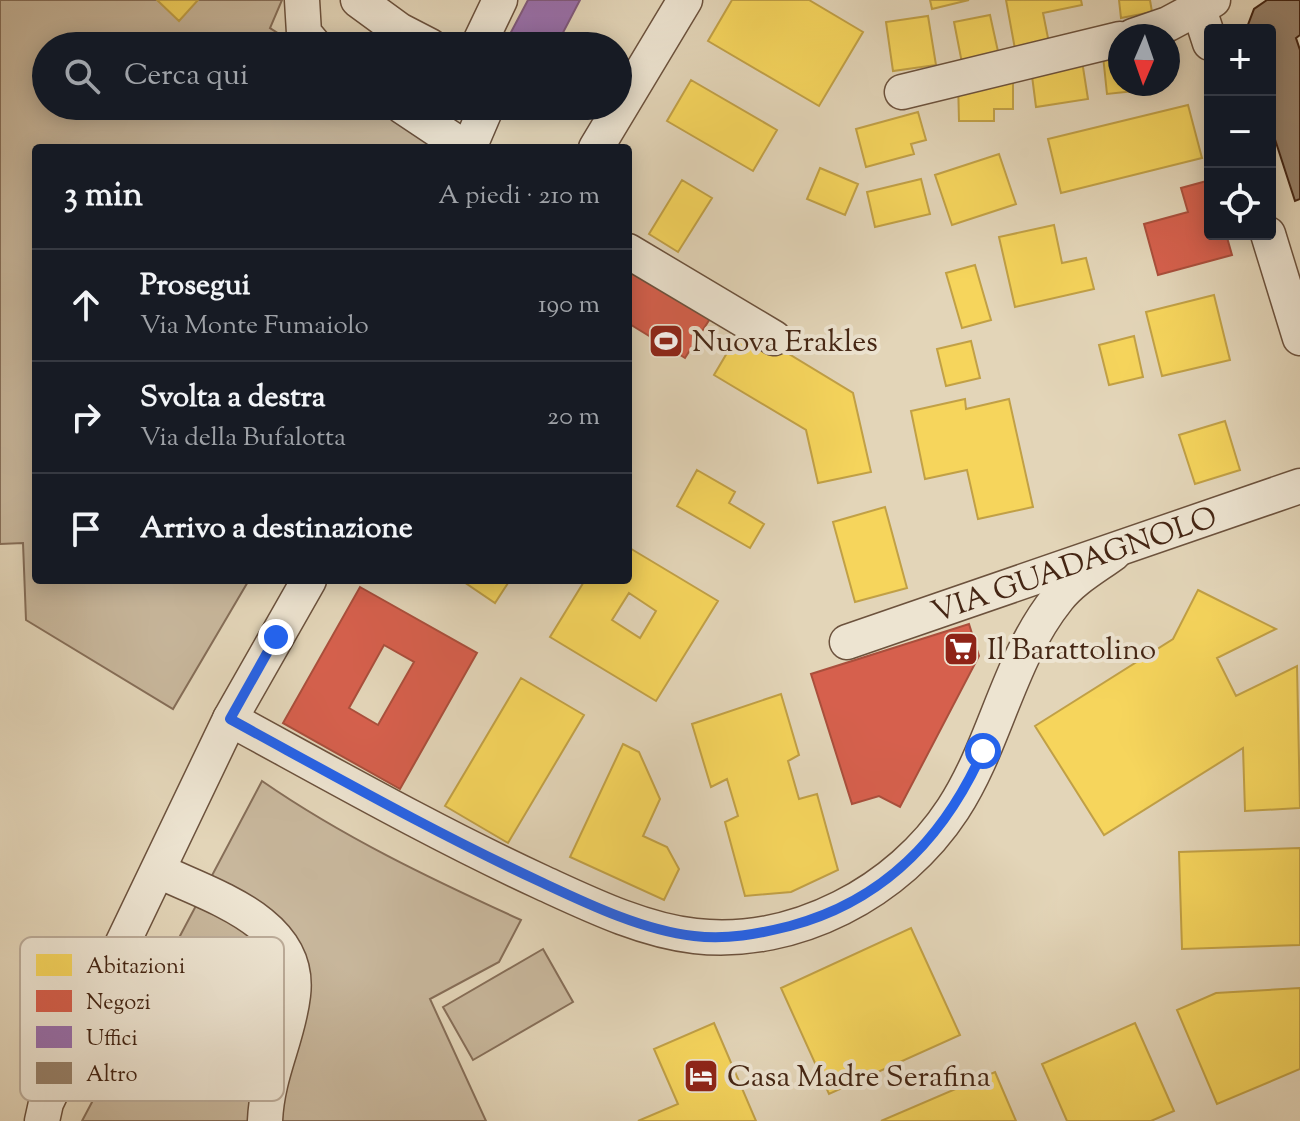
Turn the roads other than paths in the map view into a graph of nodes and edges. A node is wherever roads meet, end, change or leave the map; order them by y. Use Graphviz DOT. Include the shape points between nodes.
graph roads {
  1 [pos="302,0"];
  2 [pos="358,0"];
  3 [pos="500,0"];
  4 [pos="685,0"];
  5 [pos="1203,3"];
  6 [pos="1158,24"];
  7 [pos="1207,24"];
  8 [pos="304,32"];
  9 [pos="394,32"];
  10 [pos="485,32"];
  11 [pos="1108,42"];
  12 [pos="632,88"];
  13 [pos="902,92"];
  14 [pos="424,120"];
  15 [pos="480,120"];
  16 [pos="613,120"];
  17 [pos="461,144"];
  18 [pos="469,144"];
  19 [pos="598,144"];
  20 [pos="1270,240"];
  21 [pos="632,253"];
  22 [pos="774,338"];
  23 [pos="1300,338"];
  24 [pos="1300,486"];
  25 [pos="1114,553"];
  26 [pos="307,584"];
  27 [pos="847,642"];
  28 [pos="230,719"];
  29 [pos="159,871"];
  30 [pos="127,937"];
  31 [pos="275,937"];
  32 [pos="284,951"];
  33 [pos="284,1027"];
  34 [pos="266,1101"];
  35 [pos="265,1121"];
  1 -- 8 [label="street"];
  2 -- 9 [label="street"];
  3 -- 10 [label="street"];
  4 -- 12 [label="street"];
  5 -- 6 [label="street"];
  5 -- 7 [label="street"];
  11 -- 13 [label="street"];
  14 -- 17 [label="street"];
  15 -- 18 [label="street"];
  16 -- 19 [label="street"];
  20 -- 23 [label="street"];
  21 -- 22 [label="street"];
  24 -- 25 [label="street, VIA GUADAGNOLO"];
  25 -- 27 [label="street, VIA GUADAGNOLO"];
  25 -- 28 [label="street" via="1071,584 1048,613 1024,654 969,783 918,854 853,903 812,920 747,936 672,932 578,899 416,821"];
  26 -- 28 [label="street"];
  28 -- 29 [label="street"];
  29 -- 30 [label="street"];
  29 -- 31 [label="street" via="256,918"];
  32 -- 33 [label="street" via="293,968 293,996"];
  34 -- 35 [label="street"];
}
